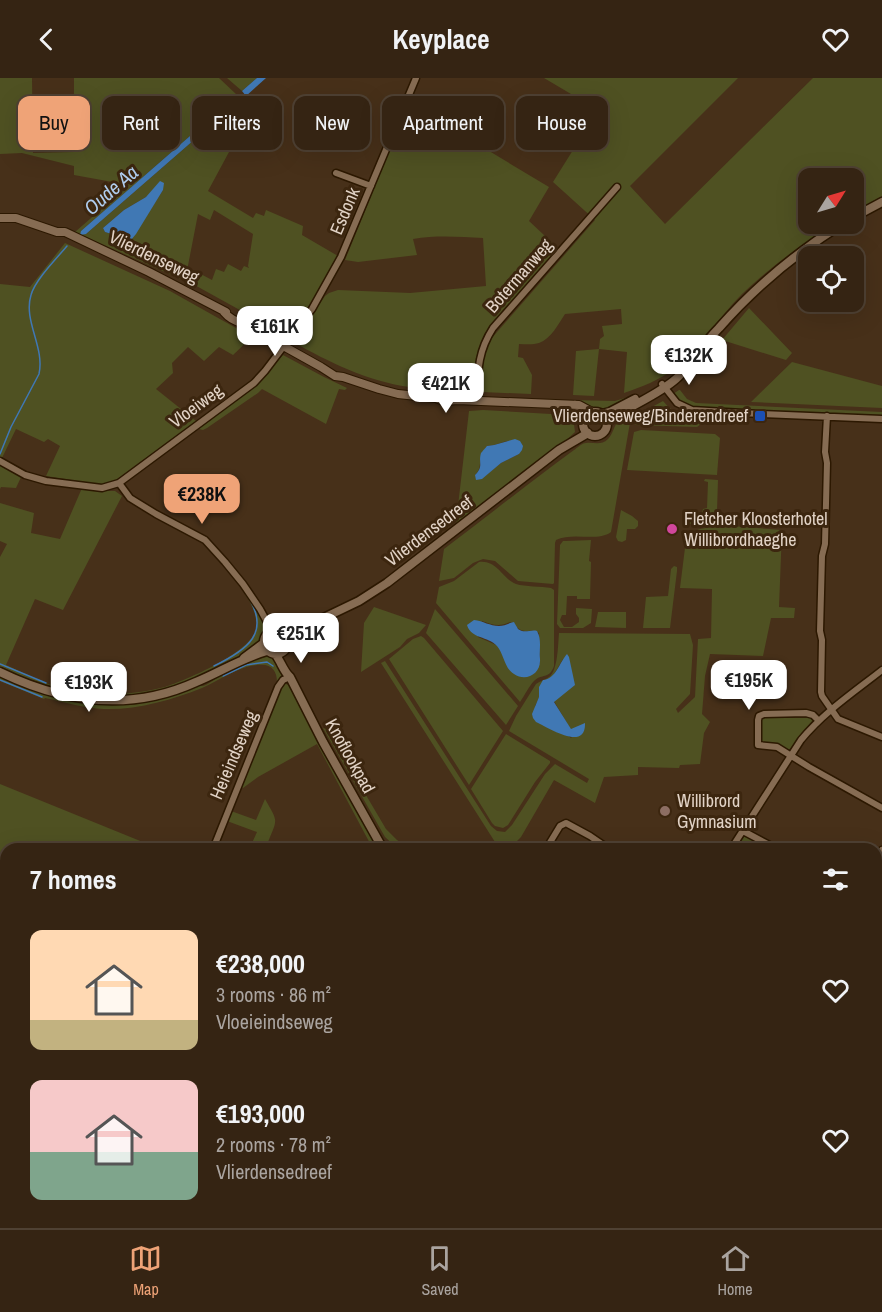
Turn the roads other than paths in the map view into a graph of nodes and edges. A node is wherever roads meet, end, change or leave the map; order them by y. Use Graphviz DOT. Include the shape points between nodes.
graph roads {
  1 [pos="416,78"];
  2 [pos="336,173"];
  3 [pos="371,186"];
  4 [pos="617,187"];
  5 [pos="882,202"];
  6 [pos="864,212"];
  7 [pos="0,218"];
  8 [pos="828,234"];
  9 [pos="283,346"];
  10 [pos="663,386"];
  11 [pos="477,400"];
  12 [pos="588,414"];
  13 [pos="827,416"];
  14 [pos="605,418"];
  15 [pos="882,419"];
  16 [pos="585,430"];
  17 [pos="0,461"];
  18 [pos="119,483"];
  19 [pos="272,631"];
  20 [pos="286,638"];
  21 [pos="272,650"];
  22 [pos="882,670"];
  23 [pos="0,672"];
  24 [pos="290,677"];
  25 [pos="831,709"];
  26 [pos="818,720"];
  27 [pos="882,737"];
  28 [pos="791,755"];
  29 [pos="882,808"];
  30 [pos="743,831"];
  31 [pos="215,843"];
  32 [pos="380,843"];
  33 [pos="550,843"];
  34 [pos="600,843"];
  35 [pos="735,843"];
  36 [pos="766,843"];
  1 -- 3 [label="street, Esdonk"];
  2 -- 3 [label="street"];
  3 -- 9 [label="street, Esdonk" via="342,257 312,309"];
  4 -- 11 [label="street, Botermanweg" via="493,328 480,354"];
  5 -- 6 [label="main road"];
  7 -- 9 [label="street, Vlierdenseweg" via="16,218 65,232 236,317"];
  8 -- 10 [label="main road" via="744,300 680,376"];
  9 -- 11 [label="street, Vlierdenseweg" via="335,376 379,389"];
  9 -- 18 [label="street, Vloeiweg" via="254,383"];
  10 -- 13 [label="street" via="677,403 692,410"];
  10 -- 14 [label="main road"];
  11 -- 12 [label="street, Vlierdenseweg" via="575,405"];
  12 -- 14 [label="main road" via="597,412"];
  12 -- 16 [label="main road"];
  13 -- 15 [label="street"];
  13 -- 25 [label="street" via="820,692"];
  14 -- 16 [label="main road" via="603,433 593,436"];
  16 -- 20 [label="main road, Vlierdensedreef" via="387,583"];
  17 -- 18 [label="street" via="46,481 102,488"];
  18 -- 19 [label="street" via="130,498 205,540 243,584"];
  19 -- 20 [label="main road"];
  19 -- 21 [label="main road" via="266,636"];
  20 -- 21 [label="main road" via="287,645"];
  21 -- 23 [label="main road" via="183,688 116,701 72,698"];
  21 -- 24 [label="main road, Knoflookpad"];
  22 -- 25 [label="street"];
  24 -- 31 [label="street, Heieindseweg" via="278,687"];
  24 -- 32 [label="main road, Knoflookpad"];
  25 -- 26 [label="street"];
  25 -- 27 [label="street" via="843,722"];
  26 -- 28 [label="street"];
  26 -- 28 [label="street" via="806,713 759,716 758,746 777,747"];
  28 -- 29 [label="street"];
  28 -- 30 [label="street"];
  30 -- 35 [label="street"];
  30 -- 36 [label="street"];
  33 -- 34 [label="street" via="566,823"];
}
